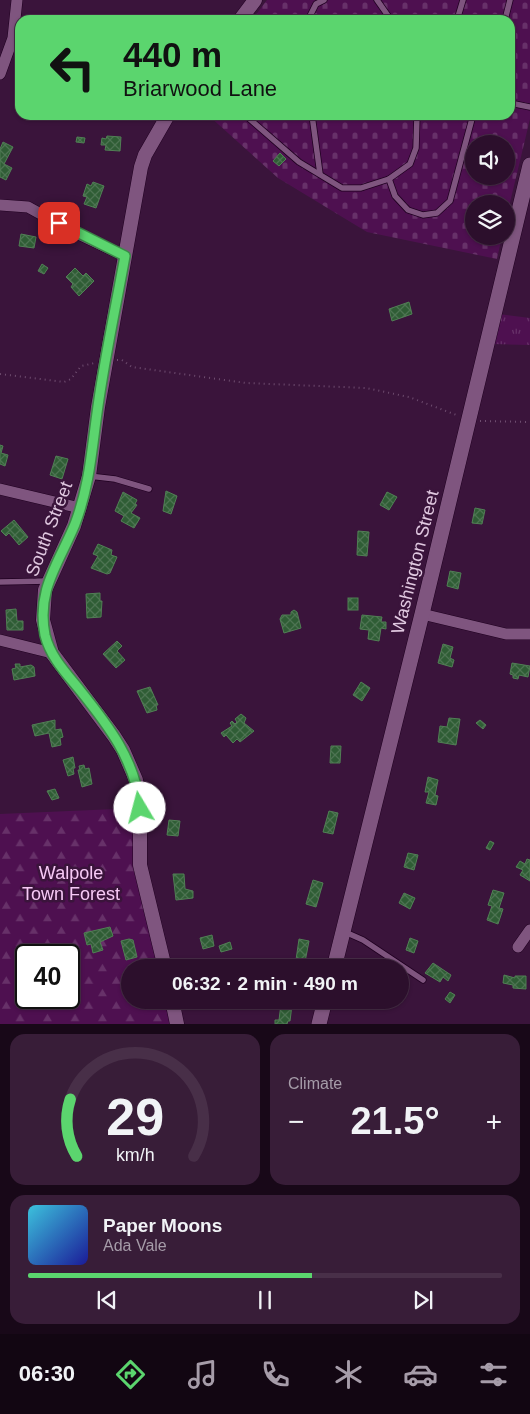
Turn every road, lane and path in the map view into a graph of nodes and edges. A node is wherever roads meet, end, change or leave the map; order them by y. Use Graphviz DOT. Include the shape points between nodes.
graph roads {
  1 [pos="17,0"];
  2 [pos="255,0"];
  3 [pos="324,0"];
  4 [pos="377,0"];
  5 [pos="463,0"];
  6 [pos="510,0"];
  7 [pos="15,15"];
  8 [pos="244,15"];
  9 [pos="310,15"];
  10 [pos="388,15"];
  11 [pos="458,15"];
  12 [pos="506,15"];
  13 [pos="15,19"];
  14 [pos="0,74"];
  15 [pos="515,104"];
  16 [pos="530,107"];
  17 [pos="165,120"];
  18 [pos="251,120"];
  19 [pos="313,120"];
  20 [pos="417,120"];
  21 [pos="472,120"];
  22 [pos="530,165"];
  23 [pos="320,174"];
  24 [pos="389,178"];
  25 [pos="0,205"];
  26 [pos="125,256"];
  27 [pos="106,362"];
  28 [pos="0,374"];
  29 [pos="468,421"];
  30 [pos="530,422"];
  31 [pos="89,476"];
  32 [pos="0,489"];
  33 [pos="149,489"];
  34 [pos="80,508"];
  35 [pos="48,581"];
  36 [pos="0,582"];
  37 [pos="422,614"];
  38 [pos="530,634"];
  39 [pos="0,640"];
  40 [pos="52,653"];
  41 [pos="530,930"];
  42 [pos="343,931"];
  43 [pos="518,947"];
  44 [pos="163,959"];
  45 [pos="336,959"];
  46 [pos="423,980"];
  47 [pos="174,1009"];
  48 [pos="323,1009"];
  49 [pos="177,1024"];
  50 [pos="319,1024"];
  1 -- 7 [label="street"];
  2 -- 8 [label="street"];
  3 -- 9 [label="lane" via="316,4"];
  4 -- 10 [label="lane"];
  5 -- 11 [label="lane"];
  6 -- 12 [label="lane"];
  13 -- 14 [label="street" via="13,38"];
  15 -- 16 [label="lane"];
  17 -- 26 [label="street, South Street" via="140,167"];
  18 -- 23 [label="lane" via="299,162"];
  19 -- 23 [label="lane"];
  20 -- 24 [label="lane" via="416,148 410,164"];
  21 -- 24 [label="lane" via="450,201 437,213 423,215 408,210 395,196"];
  22 -- 29 [label="main road, Washington Street"];
  23 -- 24 [label="lane" via="342,188 361,188"];
  25 -- 26 [label="street" via="28,206"];
  26 -- 27 [label="street, South Street"];
  27 -- 28 [label="path" via="81,366 71,379 64,382"];
  27 -- 29 [label="path" via="122,360 132,367 246,383 366,388 409,397"];
  27 -- 31 [label="street, South Street"];
  29 -- 30 [label="path"];
  29 -- 37 [label="main road, Washington Street"];
  31 -- 33 [label="lane"];
  31 -- 34 [label="street, South Street"];
  32 -- 34 [label="street"];
  34 -- 35 [label="street, South Street"];
  35 -- 36 [label="lane"];
  35 -- 40 [label="street, South Street" via="43,620"];
  37 -- 38 [label="street" via="506,634"];
  37 -- 42 [label="main road, Washington Street"];
  39 -- 40 [label="street"];
  40 -- 44 [label="street, South Street" via="114,736 136,780 140,808 140,865"];
  41 -- 43 [label="street"];
  42 -- 45 [label="main road, Washington Street"];
  42 -- 46 [label="lane" via="363,940"];
  47 -- 49 [label="street"];
  48 -- 50 [label="main road"];
}
